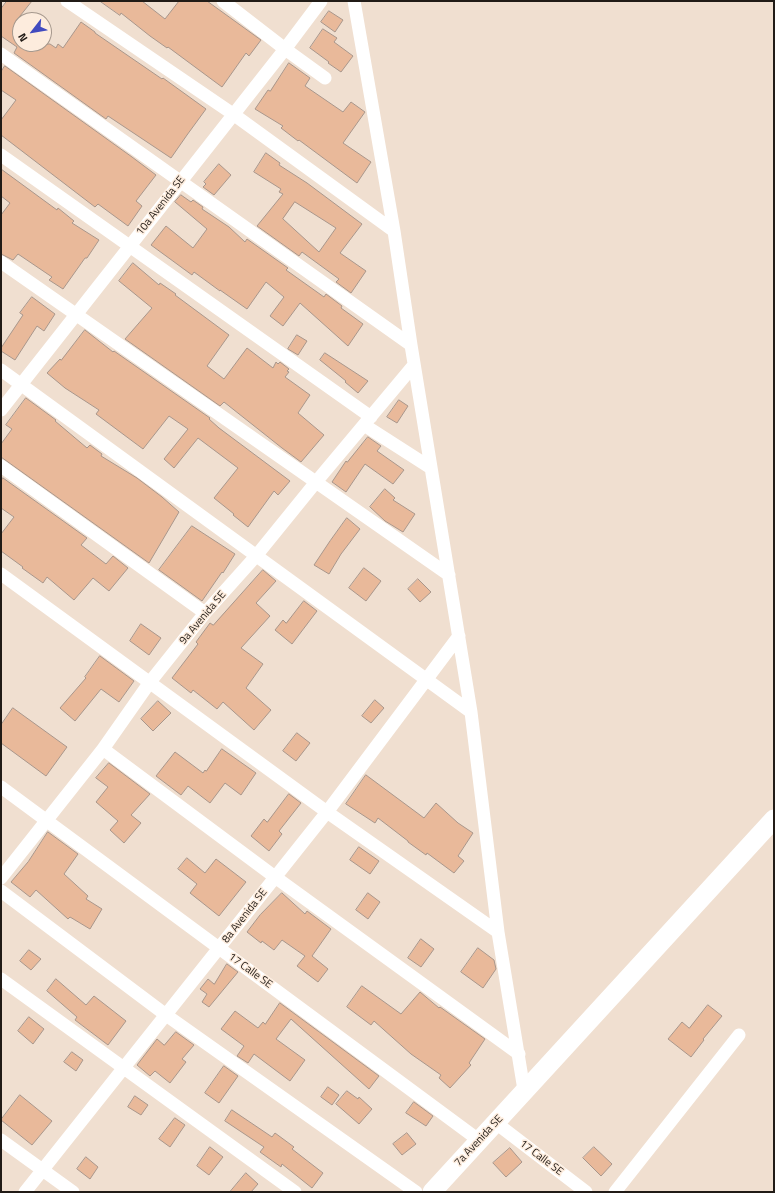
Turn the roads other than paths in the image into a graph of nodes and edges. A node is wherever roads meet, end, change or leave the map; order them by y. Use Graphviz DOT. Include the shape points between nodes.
graph roads {
  1 [pos="67,1"];
  2 [pos="223,1"];
  3 [pos="321,1"];
  4 [pos="354,1"];
  5 [pos="285,49"];
  6 [pos="1,54"];
  7 [pos="325,78"];
  8 [pos="233,114"];
  9 [pos="1,155"];
  10 [pos="180,181"];
  11 [pos="394,230"];
  12 [pos="129,246"];
  13 [pos="1,262"];
  14 [pos="76,314"];
  15 [pos="411,345"];
  16 [pos="414,365"];
  17 [pos="1,370"];
  18 [pos="20,384"];
  19 [pos="1,410"];
  20 [pos="367,421"];
  21 [pos="1,466"];
  22 [pos="431,468"];
  23 [pos="316,482"];
  24 [pos="256,556"];
  25 [pos="1,574"];
  26 [pos="449,575"];
  27 [pos="205,613"];
  28 [pos="459,636"];
  29 [pos="426,679"];
  30 [pos="150,682"];
  31 [pos="471,712"];
  32 [pos="103,749"];
  33 [pos="1,787"];
  34 [pos="328,812"];
  35 [pos="774,819"];
  36 [pos="46,821"];
  37 [pos="275,877"];
  38 [pos="1,878"];
  39 [pos="1,891"];
  40 [pos="498,932"];
  41 [pos="219,948"];
  42 [pos="1,979"];
  43 [pos="166,1015"];
  44 [pos="739,1035"];
  45 [pos="519,1054"];
  46 [pos="124,1068"];
  47 [pos="524,1090"];
  48 [pos="496,1123"];
  49 [pos="1,1140"];
  50 [pos="480,1141"];
  51 [pos="42,1170"];
  52 [pos="25,1192"];
  53 [pos="73,1192"];
  54 [pos="295,1192"];
  55 [pos="416,1192"];
  56 [pos="432,1192"];
  57 [pos="586,1192"];
  58 [pos="615,1192"];
  1 -- 8 [label="street"];
  2 -- 5 [label="street"];
  3 -- 5 [label="street, 10a Avenida SE"];
  4 -- 11 [label="street"];
  5 -- 7 [label="street"];
  5 -- 8 [label="street, 10a Avenida SE"];
  6 -- 10 [label="street"];
  8 -- 10 [label="street, 10a Avenida SE"];
  8 -- 11 [label="street"];
  9 -- 12 [label="street"];
  10 -- 12 [label="street, 10a Avenida SE"];
  10 -- 15 [label="street"];
  11 -- 15 [label="street"];
  12 -- 14 [label="street, 10a Avenida SE"];
  12 -- 20 [label="street"];
  13 -- 14 [label="street"];
  14 -- 18 [label="street, 10a Avenida SE"];
  14 -- 23 [label="street"];
  15 -- 16 [label="street"];
  16 -- 20 [label="street, 9a Avenida SE"];
  16 -- 22 [label="street"];
  17 -- 18 [label="street"];
  18 -- 19 [label="street, 10a Avenida SE"];
  18 -- 24 [label="street"];
  20 -- 22 [label="street"];
  20 -- 23 [label="street, 9a Avenida SE"];
  21 -- 27 [label="street"];
  22 -- 26 [label="street"];
  23 -- 24 [label="street, 9a Avenida SE"];
  23 -- 26 [label="street"];
  24 -- 27 [label="street, 9a Avenida SE"];
  24 -- 29 [label="street"];
  25 -- 30 [label="street"];
  26 -- 28 [label="street"];
  27 -- 30 [label="street, 9a Avenida SE"];
  28 -- 29 [label="street, 8a Avenida SE"];
  28 -- 31 [label="street"];
  29 -- 31 [label="street"];
  29 -- 34 [label="street, 8a Avenida SE"];
  30 -- 32 [label="street, 9a Avenida SE"];
  30 -- 34 [label="street"];
  31 -- 40 [label="street"];
  32 -- 36 [label="street, 9a Avenida SE"];
  32 -- 37 [label="street"];
  33 -- 36 [label="street, 17 Calle SE"];
  34 -- 37 [label="street, 8a Avenida SE"];
  34 -- 40 [label="street"];
  35 -- 47 [label="street, 7a Avenida SE"];
  36 -- 38 [label="street, 9a Avenida SE"];
  36 -- 41 [label="street, 17 Calle SE"];
  37 -- 41 [label="street, 8a Avenida SE"];
  37 -- 45 [label="street"];
  39 -- 43 [label="street"];
  40 -- 45 [label="street"];
  41 -- 43 [label="street, 8a Avenida SE"];
  41 -- 50 [label="street, 17 Calle SE"];
  42 -- 46 [label="street"];
  43 -- 46 [label="street, 8a Avenida SE"];
  43 -- 55 [label="street"];
  44 -- 58 [label="street"];
  45 -- 47 [label="street"];
  46 -- 51 [label="street, 8a Avenida SE"];
  46 -- 54 [label="street"];
  47 -- 48 [label="street, 7a Avenida SE"];
  48 -- 50 [label="street, 7a Avenida SE"];
  48 -- 57 [label="street, 17 Calle SE"];
  49 -- 51 [label="street"];
  50 -- 56 [label="street, 7a Avenida SE"];
  51 -- 52 [label="street, 8a Avenida SE"];
  51 -- 53 [label="street"];
}
